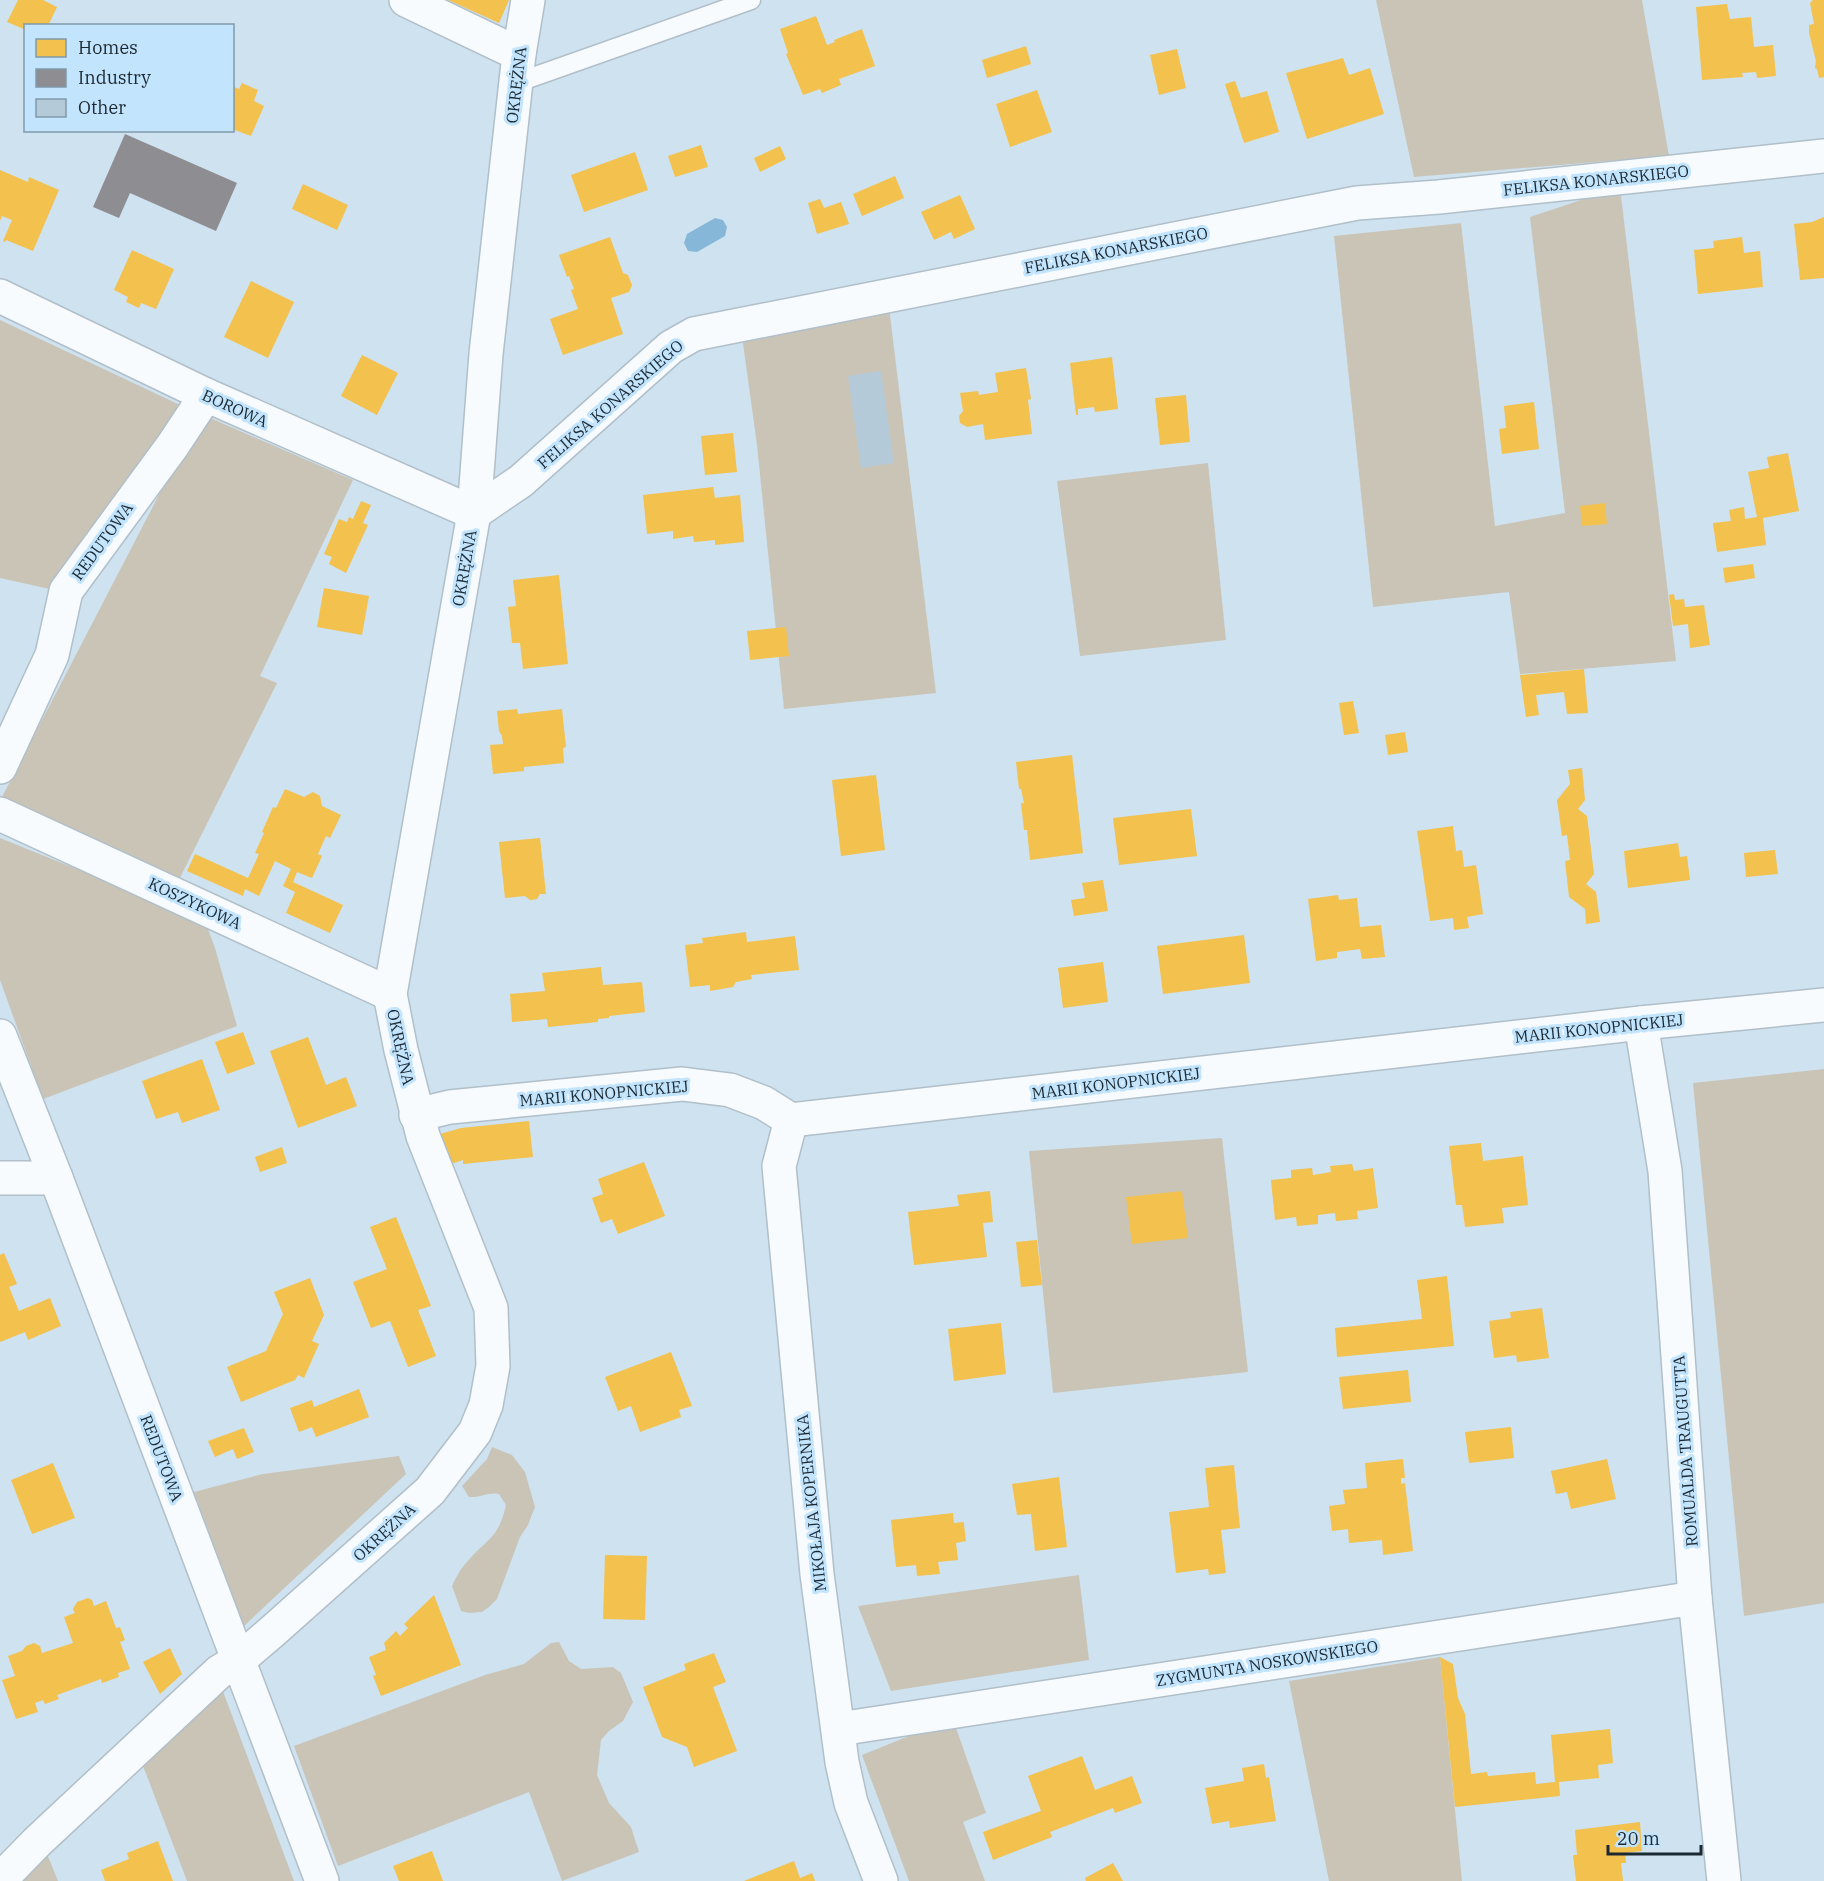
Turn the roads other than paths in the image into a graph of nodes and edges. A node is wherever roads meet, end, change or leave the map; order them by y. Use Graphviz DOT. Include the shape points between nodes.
graph roads {
  1 [pos="406,0"];
  2 [pos="528,0"];
  3 [pos="751,0"];
  4 [pos="518,69"];
  5 [pos="1824,156"];
  6 [pos="0,296"];
  7 [pos="206,395"];
  8 [pos="474,513"];
  9 [pos="0,767"];
  10 [pos="0,814"];
  11 [pos="390,994"];
  12 [pos="1824,1005"];
  13 [pos="1641,1023"];
  14 [pos="0,1036"];
  15 [pos="416,1116"];
  16 [pos="791,1120"];
  17 [pos="0,1178"];
  18 [pos="56,1178"];
  19 [pos="1695,1598"];
  20 [pos="239,1660"];
  21 [pos="839,1729"];
  22 [pos="0,1880"];
  23 [pos="322,1881"];
  24 [pos="881,1881"];
  25 [pos="1724,1881"];
  1 -- 4 [label="street"];
  2 -- 4 [label="street, OKRĘŻNA"];
  3 -- 4 [label="lane"];
  4 -- 8 [label="street, OKRĘŻNA" via="486,354"];
  5 -- 8 [label="street, FELIKSA KONARSKIEGO" via="1357,203 694,334 671,347 520,481"];
  6 -- 7 [label="street, BOROWA"];
  7 -- 8 [label="street, BOROWA"];
  7 -- 9 [label="street, REDUTOWA" via="66,591 52,655"];
  8 -- 11 [label="street, OKRĘŻNA"];
  10 -- 11 [label="street, KOSZYKOWA"];
  11 -- 15 [label="street, OKRĘŻNA"];
  12 -- 13 [label="street, MARII KONOPNICKIEJ"];
  13 -- 16 [label="street, MARII KONOPNICKIEJ"];
  13 -- 19 [label="street, ROMUALDA TRAUGUTTA" via="1665,1171"];
  14 -- 18 [label="street, REDUTOWA"];
  15 -- 16 [label="street, MARII KONOPNICKIEJ" via="450,1107 682,1084 730,1090 764,1103"];
  15 -- 20 [label="street, OKRĘŻNA" via="491,1308 494,1366 486,1405 475,1432 430,1491"];
  16 -- 21 [label="street, MIKOŁAJA KOPERNIKA" via="778,1166 818,1574"];
  17 -- 18 [label="street"];
  18 -- 20 [label="street, REDUTOWA"];
  19 -- 21 [label="street, ZYGMUNTA NOSKOWSKIEGO"];
  19 -- 25 [label="street, ROMUALDA TRAUGUTTA"];
  20 -- 22 [label="street, OKRĘŻNA" via="219,1672"];
  20 -- 23 [label="street, REDUTOWA"];
  21 -- 24 [label="street, MIKOŁAJA KOPERNIKA" via="851,1803"];
}
